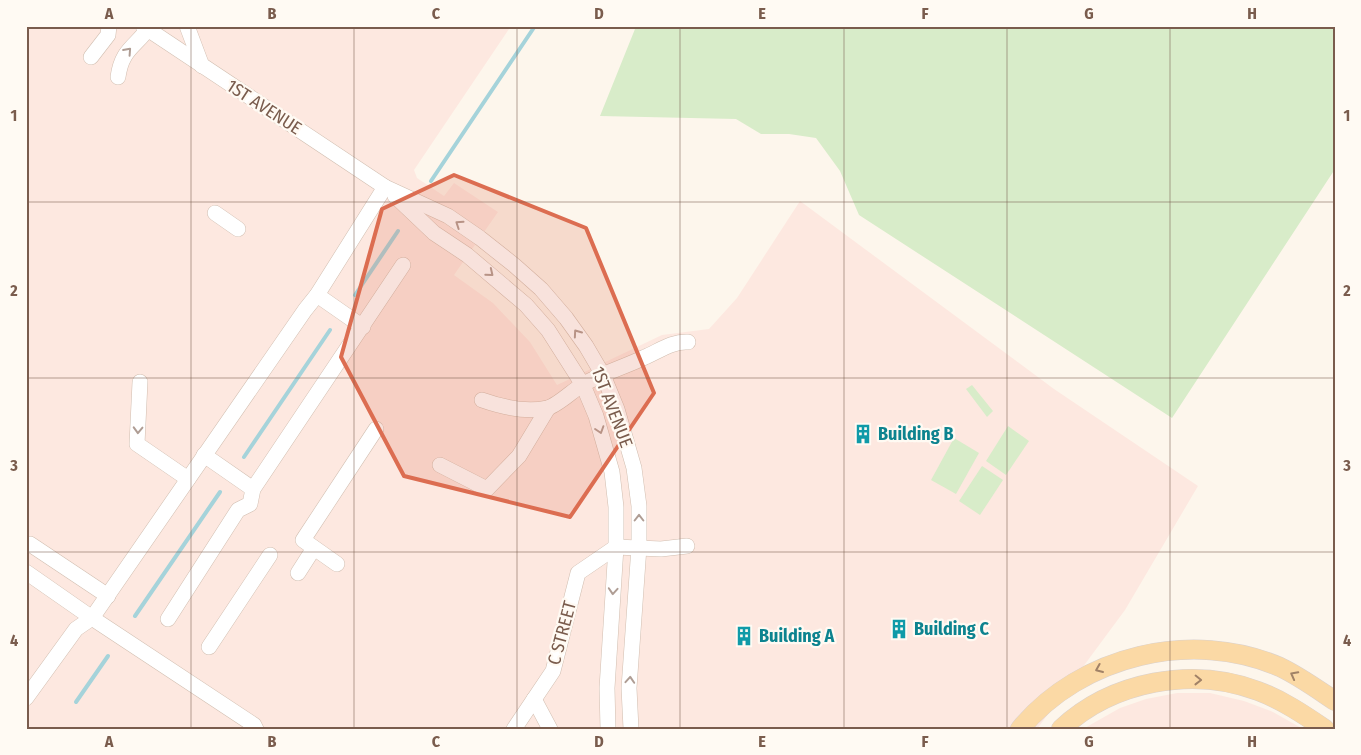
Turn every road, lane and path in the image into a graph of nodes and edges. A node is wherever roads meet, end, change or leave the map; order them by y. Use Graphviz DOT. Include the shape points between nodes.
graph roads {
  1 [pos="109,26"];
  2 [pos="187,26"];
  3 [pos="147,27"];
  4 [pos="91,57"];
  5 [pos="202,66"];
  6 [pos="118,77"];
  7 [pos="385,187"];
  8 [pos="215,213"];
  9 [pos="238,230"];
  10 [pos="403,265"];
  11 [pos="317,287"];
  12 [pos="362,327"];
  13 [pos="688,342"];
  14 [pos="603,375"];
  15 [pos="140,382"];
  16 [pos="583,385"];
  17 [pos="482,400"];
  18 [pos="548,408"];
  19 [pos="376,429"];
  20 [pos="204,455"];
  21 [pos="440,466"];
  22 [pos="188,479"];
  23 [pos="252,489"];
  24 [pos="30,544"];
  25 [pos="688,546"];
  26 [pos="616,547"];
  27 [pos="638,547"];
  28 [pos="314,548"];
  29 [pos="270,555"];
  30 [pos="336,564"];
  31 [pos="26,572"];
  32 [pos="298,573"];
  33 [pos="108,596"];
  34 [pos="92,618"];
  35 [pos="168,619"];
  36 [pos="209,647"];
  37 [pos="26,698"];
  38 [pos="534,700"];
  39 [pos="1335,701"];
  40 [pos="256,729"];
  41 [pos="514,729"];
  42 [pos="550,729"];
  43 [pos="608,729"];
  44 [pos="631,729"];
  45 [pos="1020,729"];
  46 [pos="1061,729"];
  47 [pos="1325,729"];
  1 -- 4 [label="street" via="108,35"];
  2 -- 5 [label="street"];
  3 -- 5 [label="street, 1ST AVENUE"];
  6 -- 3 [label="street, one-way" via="123,56"];
  5 -- 7 [label="street, 1ST AVENUE"];
  7 -- 11 [label="street" via="350,230"];
  14 -- 7 [label="street, 1ST AVENUE, one-way" via="566,318 514,265 448,216"];
  7 -- 16 [label="street, 1ST AVENUE, one-way" via="434,233 474,260 526,305 548,330"];
  8 -- 9 [label="street"];
  10 -- 12 [label="street"];
  11 -- 12 [label="street"];
  11 -- 20 [label="street" via="300,306 231,406"];
  12 -- 23 [label="street"];
  13 -- 14 [label="street" via="676,343"];
  14 -- 16 [label="street"];
  27 -- 14 [label="street, 1ST AVENUE, one-way" via="634,468 617,409"];
  15 -- 22 [label="street, one-way" via="137,444"];
  16 -- 18 [label="street"];
  16 -- 26 [label="street, 1ST AVENUE, one-way" via="596,416 612,472"];
  17 -- 18 [label="street" via="502,407"];
  18 -- 21 [label="street" via="519,456 487,489"];
  19 -- 28 [label="street" via="303,540"];
  20 -- 22 [label="street"];
  20 -- 23 [label="street"];
  22 -- 33 [label="street"];
  23 -- 35 [label="street" via="250,504 238,510"];
  24 -- 33 [label="street"];
  25 -- 27 [label="street"];
  26 -- 27 [label="street"];
  26 -- 38 [label="street, C STREET" via="578,573 553,672"];
  26 -- 43 [label="street, 1ST AVENUE, one-way" via="607,688"];
  44 -- 27 [label="street, 1ST AVENUE, one-way" via="629,688"];
  28 -- 30 [label="street"];
  28 -- 32 [label="street"];
  29 -- 36 [label="street"];
  31 -- 34 [label="street"];
  33 -- 34 [label="street"];
  34 -- 37 [label="street" via="76,629"];
  34 -- 40 [label="street"];
  38 -- 41 [label="street, C STREET"];
  38 -- 42 [label="street"];
  39 -- 45 [label="main road, one-way" via="1280,667 1253,658 1226,652 1171,651 1116,662 1092,672 1046,702"];
  46 -- 47 [label="main road, one-way" via="1100,700 1125,690 1150,683 1204,679 1257,690"];
}
